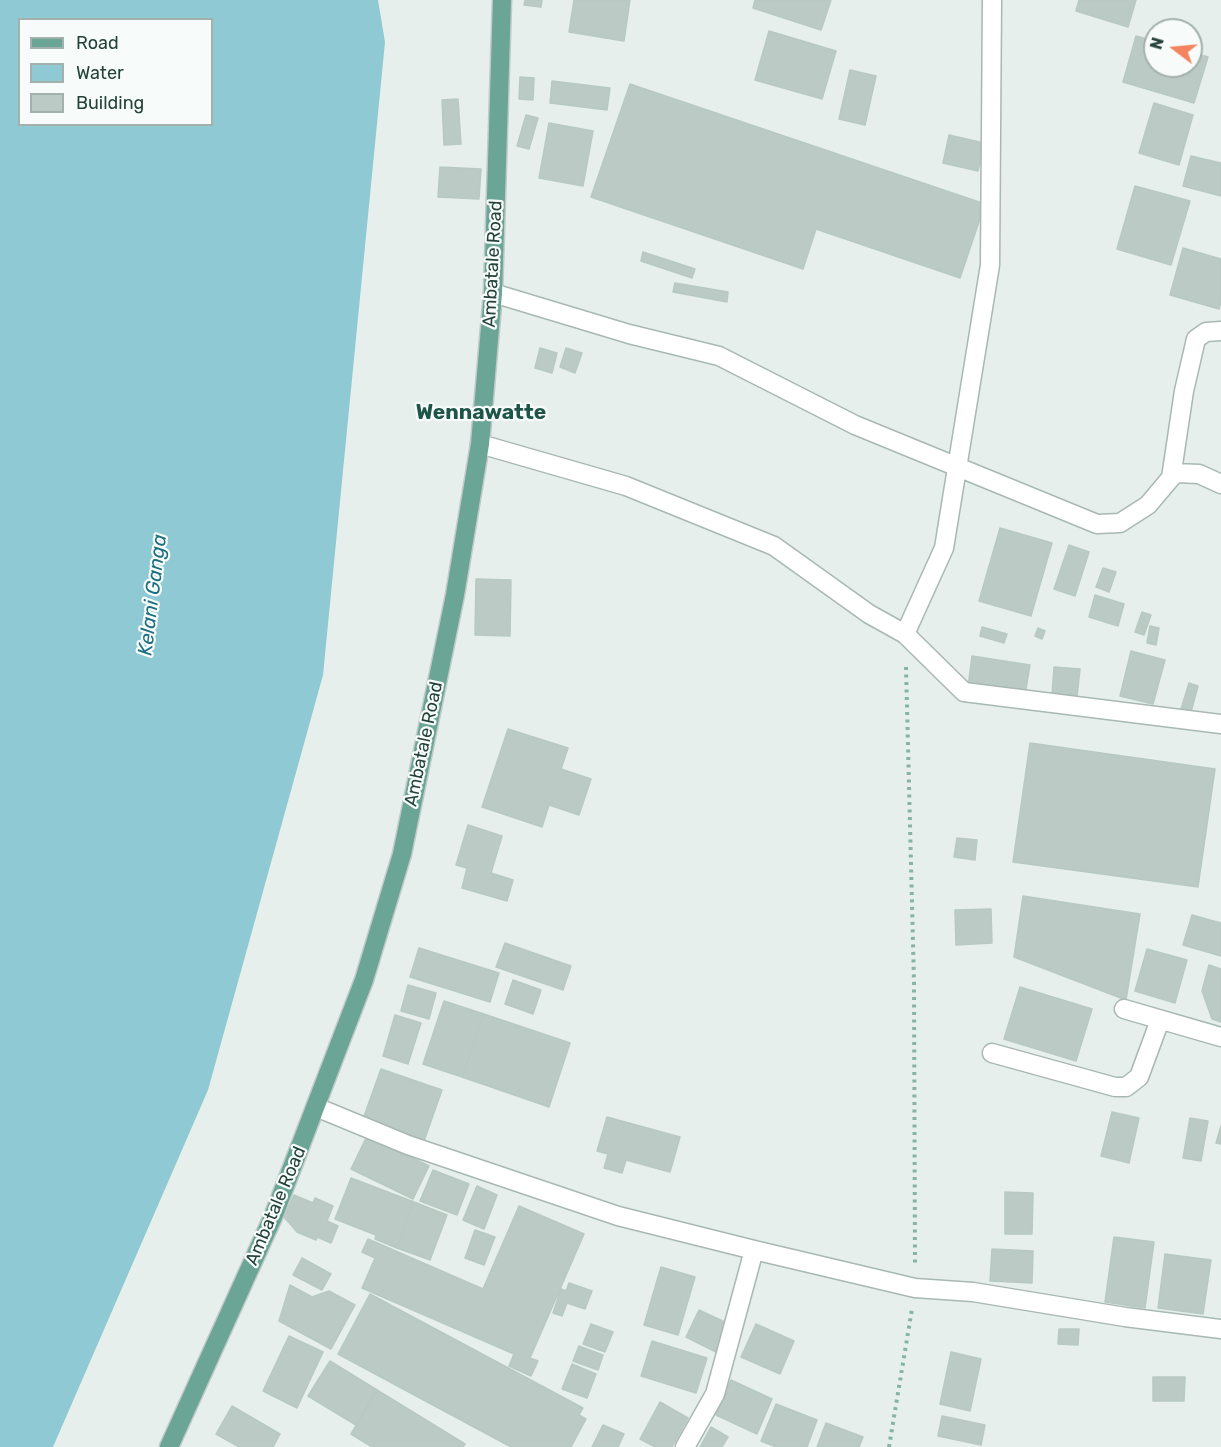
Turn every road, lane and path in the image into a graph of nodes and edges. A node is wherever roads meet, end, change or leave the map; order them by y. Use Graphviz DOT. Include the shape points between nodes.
graph roads {
  1 [pos="502,0"];
  2 [pos="992,0"];
  3 [pos="493,293"];
  4 [pos="1221,332"];
  5 [pos="480,444"];
  6 [pos="957,468"];
  7 [pos="1171,478"];
  8 [pos="1221,484"];
  9 [pos="905,634"];
  10 [pos="1221,724"];
  11 [pos="1124,1009"];
  12 [pos="1160,1020"];
  13 [pos="1221,1037"];
  14 [pos="992,1053"];
  15 [pos="316,1107"];
  16 [pos="754,1250"];
  17 [pos="915,1287"];
  18 [pos="1221,1329"];
  19 [pos="169,1447"];
  20 [pos="685,1447"];
  21 [pos="889,1447"];
  1 -- 3 [label="main road, Ambatale Road"];
  2 -- 6 [label="street" via="990,265"];
  3 -- 5 [label="main road, Ambatale Road"];
  3 -- 6 [label="street" via="719,356 855,425"];
  4 -- 7 [label="street" via="1206,332 1196,339"];
  5 -- 9 [label="street" via="626,486 774,546 869,614"];
  5 -- 15 [label="main road, Ambatale Road" via="455,595 402,854 364,980"];
  6 -- 7 [label="street" via="1097,524 1120,523 1148,505"];
  6 -- 9 [label="street" via="944,548"];
  7 -- 8 [label="street" via="1175,473 1199,474"];
  9 -- 10 [label="street" via="964,692"];
  9 -- 17 [label="path" via="914,982"];
  11 -- 12 [label="street"];
  12 -- 13 [label="street"];
  12 -- 14 [label="street" via="1138,1077 1126,1087"];
  15 -- 16 [label="street" via="408,1145 618,1216"];
  15 -- 19 [label="main road, Ambatale Road" via="273,1217"];
  16 -- 17 [label="street"];
  16 -- 20 [label="street" via="715,1394"];
  17 -- 18 [label="street" via="974,1292"];
  17 -- 21 [label="path"];
}
